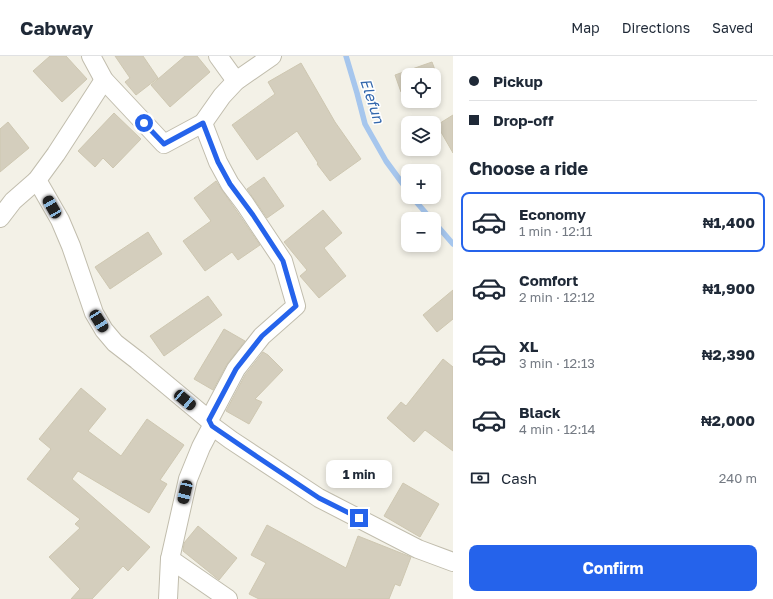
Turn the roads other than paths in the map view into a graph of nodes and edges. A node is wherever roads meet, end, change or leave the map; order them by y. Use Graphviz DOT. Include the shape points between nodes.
graph roads {
  1 [pos="91,56"];
  2 [pos="218,56"];
  3 [pos="272,56"];
  4 [pos="104,80"];
  5 [pos="236,81"];
  6 [pos="203,123"];
  7 [pos="37,180"];
  8 [pos="0,218"];
  9 [pos="210,423"];
  10 [pos="231,440"];
  11 [pos="201,447"];
  12 [pos="170,559"];
  13 [pos="453,562"];
  14 [pos="168,599"];
  15 [pos="228,599"];
  1 -- 4 [label="street"];
  2 -- 5 [label="street"];
  3 -- 5 [label="street"];
  4 -- 6 [label="street" via="164,144"];
  4 -- 7 [label="street"];
  5 -- 6 [label="street"];
  6 -- 9 [label="street" via="218,162 230,184 283,261 296,306 262,336 236,369"];
  7 -- 8 [label="street"];
  7 -- 9 [label="street" via="60,220 94,313 104,330 115,343"];
  9 -- 10 [label="street"];
  9 -- 11 [label="street"];
  10 -- 11 [label="street"];
  10 -- 13 [label="street" via="319,498 418,549"];
  11 -- 12 [label="street" via="188,479"];
  12 -- 14 [label="street"];
  12 -- 15 [label="street"];
}
